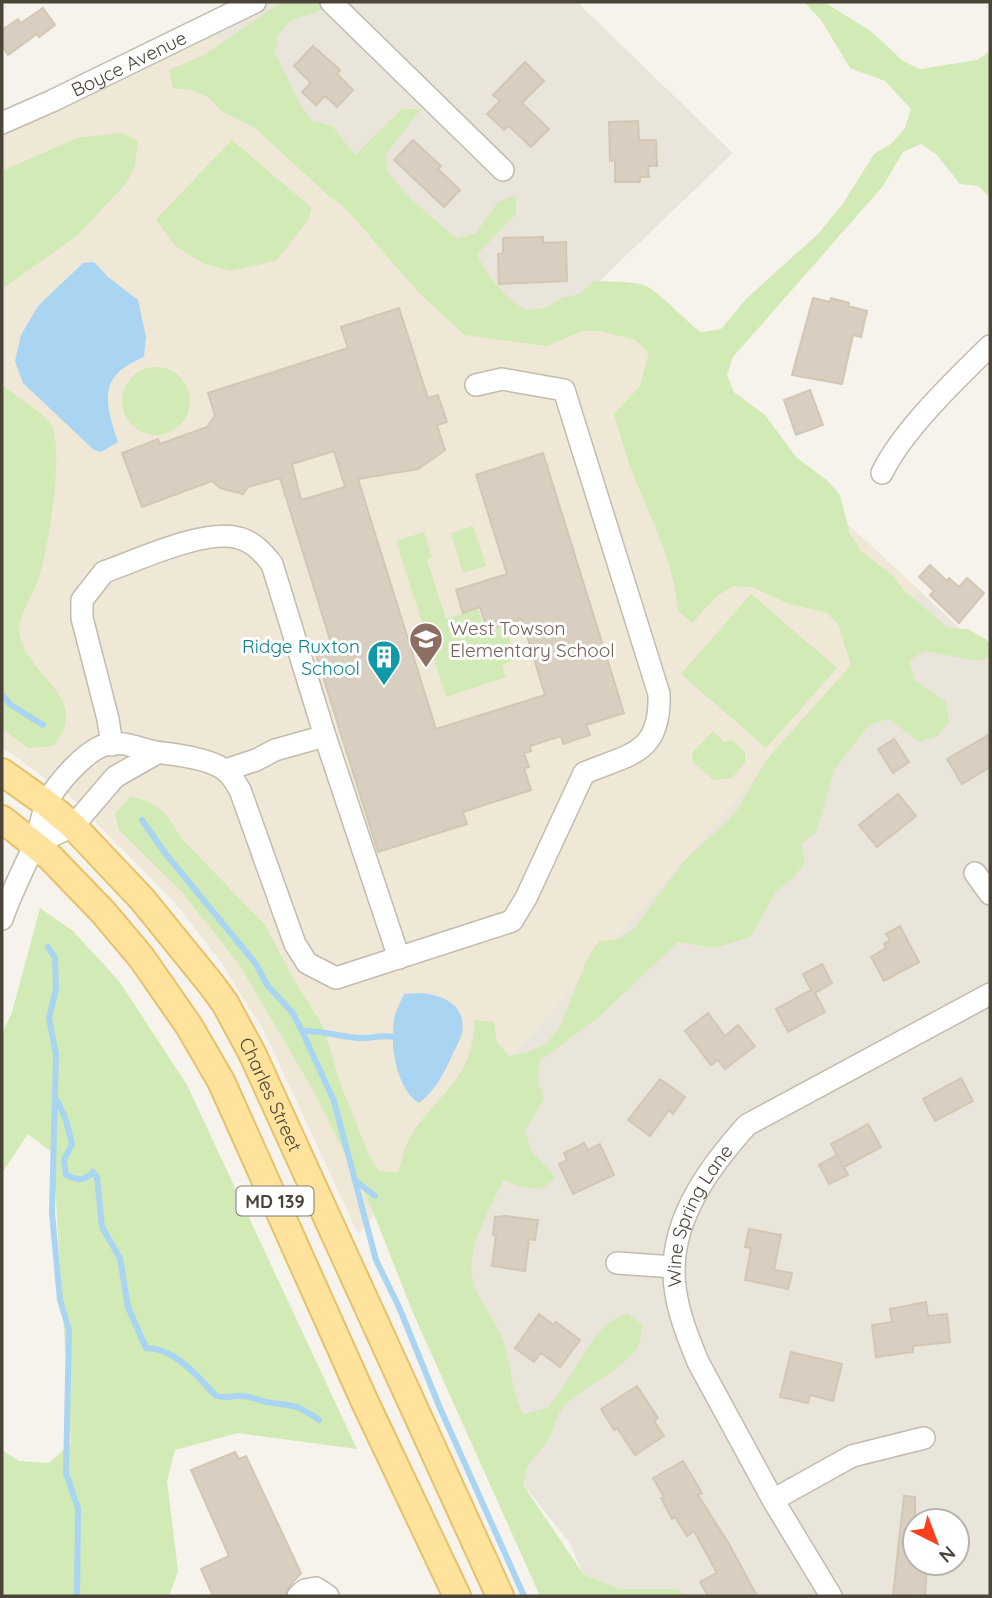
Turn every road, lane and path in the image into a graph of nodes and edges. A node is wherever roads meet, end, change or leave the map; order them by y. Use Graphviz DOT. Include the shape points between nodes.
graph roads {
  1 [pos="256,2"];
  2 [pos="331,2"];
  3 [pos="2,123"];
  4 [pos="503,170"];
  5 [pos="990,346"];
  6 [pos="476,385"];
  7 [pos="882,473"];
  8 [pos="325,736"];
  9 [pos="112,745"];
  10 [pos="157,753"];
  11 [pos="226,770"];
  12 [pos="2,772"];
  13 [pos="47,803"];
  14 [pos="2,819"];
  15 [pos="73,826"];
  16 [pos="35,844"];
  17 [pos="975,873"];
  18 [pos="990,894"];
  19 [pos="2,919"];
  20 [pos="399,958"];
  21 [pos="990,994"];
  22 [pos="617,1263"];
  23 [pos="674,1267"];
  24 [pos="924,1438"];
  25 [pos="773,1500"];
  26 [pos="298,1596"];
  27 [pos="328,1596"];
  28 [pos="457,1596"];
  29 [pos="500,1596"];
  30 [pos="831,1596"];
  1 -- 3 [label="street, Boyce Avenue"];
  2 -- 4 [label="street"];
  5 -- 7 [label="street" via="905,436"];
  6 -- 20 [label="street" via="502,379 564,390 659,694 659,714 651,737 638,753 584,773 512,921"];
  8 -- 9 [label="street" via="272,564 258,548 221,535 104,572 82,600 82,618"];
  8 -- 11 [label="street"];
  8 -- 20 [label="street"];
  9 -- 10 [label="street" via="134,745"];
  9 -- 13 [label="street" via="84,759"];
  10 -- 11 [label="street" via="196,758"];
  10 -- 15 [label="street" via="115,777"];
  11 -- 20 [label="street" via="240,790 295,944 307,963 336,978"];
  12 -- 13 [label="main road, Charles Street / MD 139"];
  13 -- 15 [label="main road, Charles Street / MD 139"];
  13 -- 16 [label="street"];
  14 -- 16 [label="main road, Charles Street / MD 139"];
  15 -- 16 [label="street"];
  15 -- 29 [label="main road, Charles Street / MD 139" via="172,934 235,1022"];
  16 -- 19 [label="street"];
  16 -- 28 [label="main road, Charles Street / MD 139" via="73,879 141,957 221,1081"];
  17 -- 18 [label="street"];
  21 -- 23 [label="street, Wine Spring Lane" via="747,1125 695,1195 684,1219"];
  22 -- 23 [label="street"];
  23 -- 25 [label="street, Wine Spring Lane" via="688,1338"];
  24 -- 25 [label="street" via="852,1456"];
  25 -- 30 [label="street, Wine Spring Lane"];
  26 -- 27 [label="street" via="316,1588"];
}
